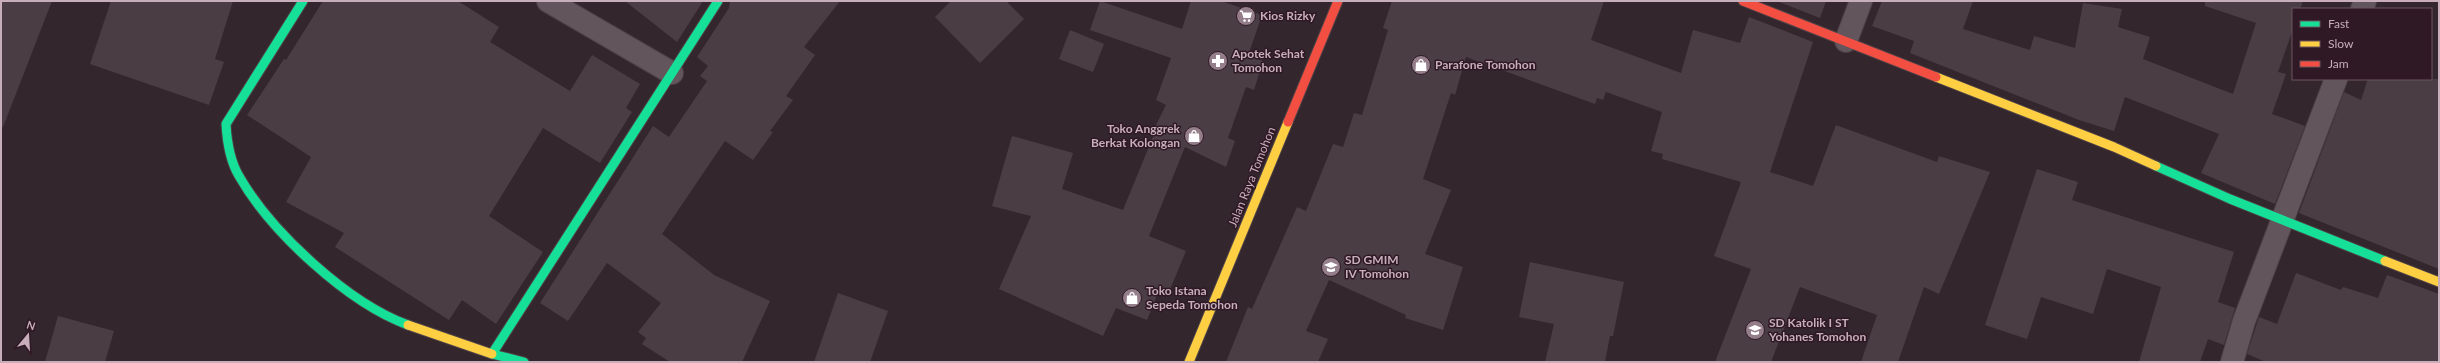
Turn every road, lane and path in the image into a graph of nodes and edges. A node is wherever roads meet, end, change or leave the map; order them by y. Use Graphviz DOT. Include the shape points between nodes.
graph roads {
  1 [pos="303,1"];
  2 [pos="548,1"];
  3 [pos="718,1"];
  4 [pos="1338,1"];
  5 [pos="1743,1"];
  6 [pos="1861,1"];
  7 [pos="1846,41"];
  8 [pos="672,73"];
  9 [pos="2336,80"];
  10 [pos="2283,220"];
  11 [pos="2439,282"];
  12 [pos="492,354"];
  13 [pos="524,362"];
  14 [pos="1188,362"];
  15 [pos="2232,362"];
  1 -- 12 [label="main road" via="226,124 227,144 239,176 275,225 342,289 394,320"];
  2 -- 8 [label="street"];
  3 -- 8 [label="main road"];
  4 -- 14 [label="main road, Jalan Raya Tomohon"];
  5 -- 7 [label="main road"];
  6 -- 7 [label="street"];
  7 -- 10 [label="main road" via="2114,147"];
  8 -- 12 [label="main road"];
  9 -- 10 [label="street"];
  10 -- 11 [label="main road"];
  10 -- 15 [label="street" via="2244,321"];
  12 -- 13 [label="main road"];
}
